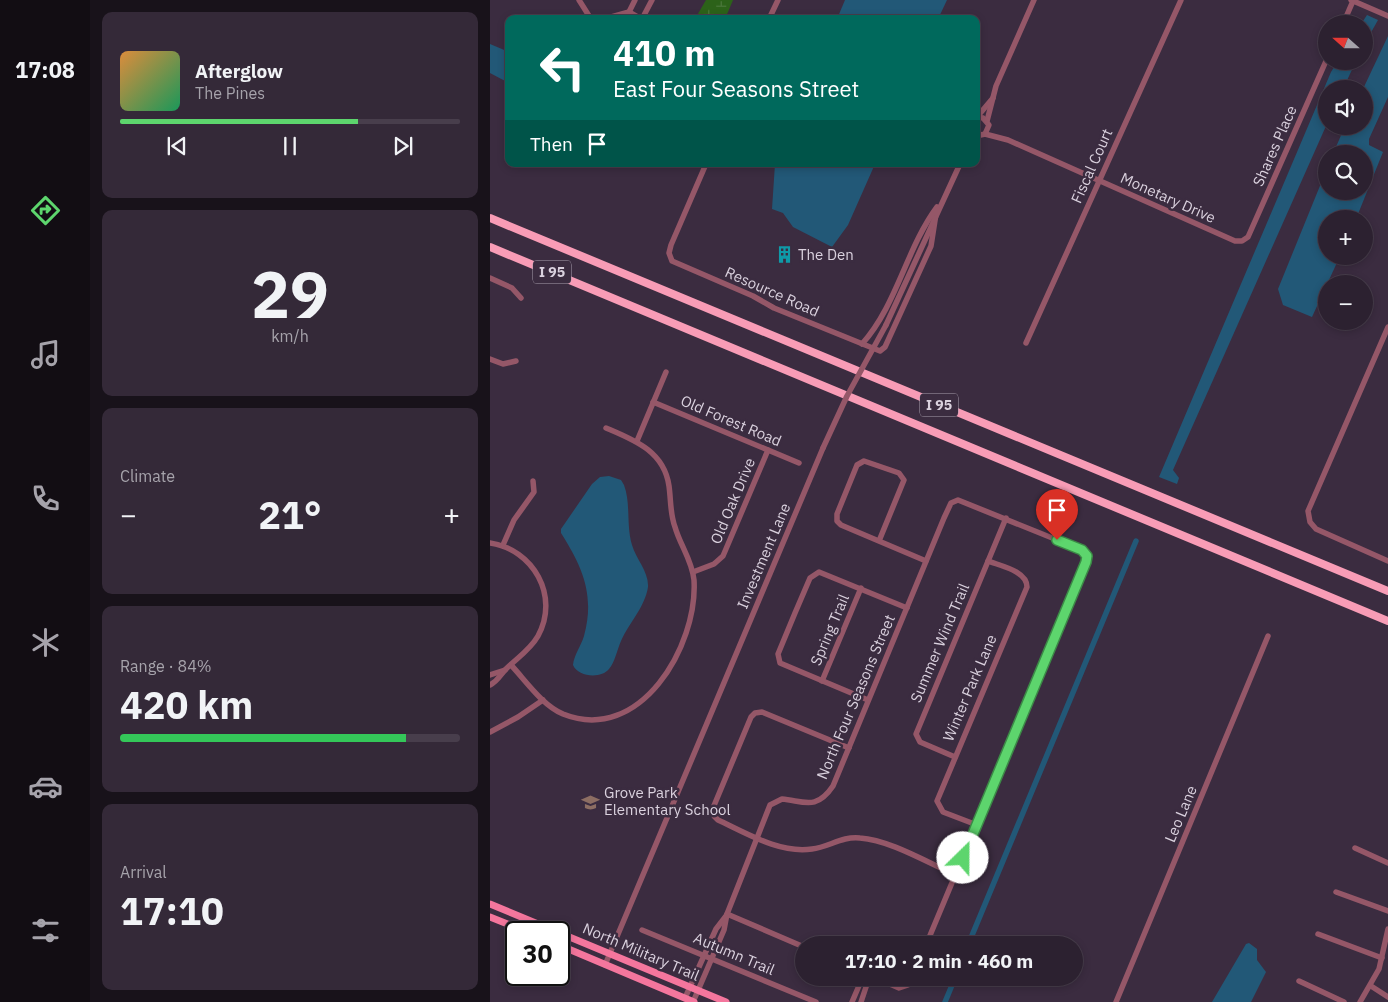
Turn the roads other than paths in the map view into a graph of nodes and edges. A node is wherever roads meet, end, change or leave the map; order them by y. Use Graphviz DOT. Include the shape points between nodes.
graph roads {
  1 [pos="579,0"];
  2 [pos="636,0"];
  3 [pos="652,0"];
  4 [pos="778,0"];
  5 [pos="1034,0"];
  6 [pos="1181,0"];
  7 [pos="1352,0"];
  8 [pos="629,12"];
  9 [pos="588,15"];
  10 [pos="617,15"];
  11 [pos="634,15"];
  12 [pos="643,15"];
  13 [pos="771,15"];
  14 [pos="1346,15"];
  15 [pos="1388,16"];
  16 [pos="1322,70"];
  17 [pos="992,98"];
  18 [pos="980,113"];
  19 [pos="980,119"];
  20 [pos="988,123"];
  21 [pos="981,136"];
  22 [pos="998,137"];
  23 [pos="705,167"];
  24 [pos="959,167"];
  25 [pos="1099,180"];
  26 [pos="944,198"];
  27 [pos="936,214"];
  28 [pos="490,218"];
  29 [pos="1245,240"];
  30 [pos="490,247"];
  31 [pos="490,278"];
  32 [pos="521,298"];
  33 [pos="1388,327"];
  34 [pos="1026,343"];
  35 [pos="862,344"];
  36 [pos="490,359"];
  37 [pos="516,361"];
  38 [pos="666,372"];
  39 [pos="653,402"];
  40 [pos="606,428"];
  41 [pos="637,441"];
  42 [pos="768,450"];
  43 [pos="799,463"];
  44 [pos="533,481"];
  45 [pos="1006,518"];
  46 [pos="879,541"];
  47 [pos="490,543"];
  48 [pos="503,545"];
  49 [pos="926,561"];
  50 [pos="988,561"];
  51 [pos="1388,561"];
  52 [pos="693,572"];
  53 [pos="861,588"];
  54 [pos="1388,592"];
  55 [pos="907,608"];
  56 [pos="1388,621"];
  57 [pos="1268,636"];
  58 [pos="511,665"];
  59 [pos="505,670"];
  60 [pos="490,675"];
  61 [pos="822,680"];
  62 [pos="490,685"];
  63 [pos="543,700"];
  64 [pos="868,700"];
  65 [pos="490,732"];
  66 [pos="848,748"];
  67 [pos="955,758"];
  68 [pos="977,825"];
  69 [pos="756,837"];
  70 [pos="1354,848"];
  71 [pos="1388,863"];
  72 [pos="956,874"];
  73 [pos="1336,892"];
  74 [pos="490,904"];
  75 [pos="1388,912"];
  76 [pos="727,914"];
  77 [pos="490,917"];
  78 [pos="505,923"];
  79 [pos="1388,929"];
  80 [pos="642,930"];
  81 [pos="1318,934"];
  82 [pos="930,936"];
  83 [pos="795,943"];
  84 [pos="570,950"];
  85 [pos="610,954"];
  86 [pos="708,957"];
  87 [pos="1382,958"];
  88 [pos="605,965"];
  89 [pos="1298,981"];
  90 [pos="859,986"];
  91 [pos="866,986"];
  92 [pos="1371,986"];
  93 [pos="694,989"];
  94 [pos="1388,997"];
  95 [pos="685,998"];
  96 [pos="694,1002"];
  97 [pos="726,1002"];
  98 [pos="816,1002"];
  99 [pos="852,1002"];
  100 [pos="861,1002"];
  101 [pos="1116,1002"];
  102 [pos="1344,1002"];
  103 [pos="1360,1002"];
  1 -- 9 [label="street"];
  2 -- 8 [label="street"];
  3 -- 12 [label="street"];
  4 -- 13 [label="street"];
  5 -- 17 [label="street"];
  6 -- 25 [label="street, Fiscal Court"];
  7 -- 14 [label="street"];
  7 -- 15 [label="street"];
  8 -- 10 [label="street"];
  8 -- 11 [label="street"];
  16 -- 29 [label="street, Shares Place"];
  17 -- 18 [label="street"];
  17 -- 20 [label="street"];
  19 -- 20 [label="street"];
  20 -- 21 [label="street"];
  20 -- 22 [label="street"];
  21 -- 22 [label="street, Monetary Drive"];
  22 -- 25 [label="street, Monetary Drive"];
  23 -- 35 [label="street, Resource Road" via="671,245 672,261"];
  24 -- 26 [label="street, Investment Lane"];
  25 -- 29 [label="street, Monetary Drive" via="1235,241"];
  25 -- 34 [label="street, Fiscal Court"];
  26 -- 27 [label="street, Investment Lane"];
  26 -- 35 [label="street" via="924,226 880,321"];
  27 -- 35 [label="street, Resource Road" via="932,246 885,347 880,351"];
  27 -- 85 [label="street, Investment Lane, bridge" via="886,325 823,448"];
  28 -- 54 [label="highway, I 95"];
  30 -- 56 [label="highway, I 95"];
  31 -- 32 [label="street" via="512,288"];
  33 -- 51 [label="street" via="1310,504 1309,519 1316,529"];
  36 -- 37 [label="street" via="503,364"];
  38 -- 39 [label="street"];
  39 -- 41 [label="street"];
  39 -- 42 [label="street, Old Forest Road"];
  40 -- 41 [label="street"];
  41 -- 52 [label="street" via="652,453 666,474 674,527"];
  42 -- 43 [label="street, Old Forest Road"];
  42 -- 52 [label="street, Old Oak Drive" via="723,556 714,564"];
  44 -- 48 [label="street" via="534,492 514,520"];
  45 -- 49 [label="street, North Four Seasons Street" via="954,500"];
  45 -- 50 [label="street, Summer Wind Trail"];
  45 -- 68 [label="street" via="1082,550 1087,556"];
  46 -- 46 [label="street" via="841,525 836,518 857,465 864,461 899,474 904,480"];
  46 -- 49 [label="street"];
  47 -- 48 [label="street"];
  48 -- 58 [label="street" via="531,564 546,599 545,617 539,634 529,649"];
  49 -- 55 [label="street, North Four Seasons Street"];
  50 -- 67 [label="street, Summer Wind Trail" via="916,734 920,742"];
  50 -- 67 [label="street, Winter Park Lane" via="1022,576 1027,587"];
  52 -- 63 [label="street" via="692,600 683,640 667,674 648,696 622,714 597,719 563,714"];
  53 -- 55 [label="street"];
  53 -- 61 [label="street, Spring Trail"];
  53 -- 61 [label="street" via="816,573 810,578 795,613 778,658 784,664"];
  55 -- 64 [label="street, North Four Seasons Street"];
  57 -- 101 [label="street, Leo Lane"];
  58 -- 59 [label="street"];
  58 -- 63 [label="street"];
  59 -- 60 [label="street"];
  59 -- 62 [label="street" via="497,682"];
  61 -- 64 [label="street"];
  63 -- 65 [label="street"];
  64 -- 66 [label="street, North Four Seasons Street"];
  66 -- 69 [label="street, North Four Seasons Street" via="825,796 814,802 796,803 782,798 775,801"];
  66 -- 69 [label="street" via="762,712 751,717 713,812 718,820"];
  67 -- 68 [label="street, Winter Park Lane" via="938,797 938,805 943,812"];
  68 -- 72 [label="street"];
  69 -- 72 [label="street" via="796,850 813,849 847,838 863,838"];
  69 -- 76 [label="street, North Four Seasons Street"];
  70 -- 71 [label="street"];
  72 -- 82 [label="street"];
  73 -- 75 [label="street"];
  74 -- 85 [label="main road, North Military Trail"];
  76 -- 83 [label="street"];
  76 -- 86 [label="street, North Four Seasons Street" via="724,930"];
  77 -- 78 [label="main road"];
  79 -- 87 [label="street"];
  80 -- 86 [label="street, Autumn Trail"];
  81 -- 87 [label="street"];
  84 -- 88 [label="main road, North Military Trail"];
  85 -- 88 [label="street, Investment Lane"];
  85 -- 93 [label="main road, North Military Trail"];
  86 -- 93 [label="street, North Four Seasons Street"];
  86 -- 98 [label="street, Autumn Trail"];
  87 -- 92 [label="street"];
  88 -- 95 [label="main road, North Military Trail"];
  89 -- 102 [label="street"];
  90 -- 99 [label="street"];
  91 -- 100 [label="street"];
  92 -- 94 [label="street"];
  92 -- 103 [label="street"];
  93 -- 95 [label="street"];
  93 -- 96 [label="street"];
  93 -- 97 [label="main road, North Military Trail"];
  95 -- 96 [label="main road, North Military Trail"];
}
